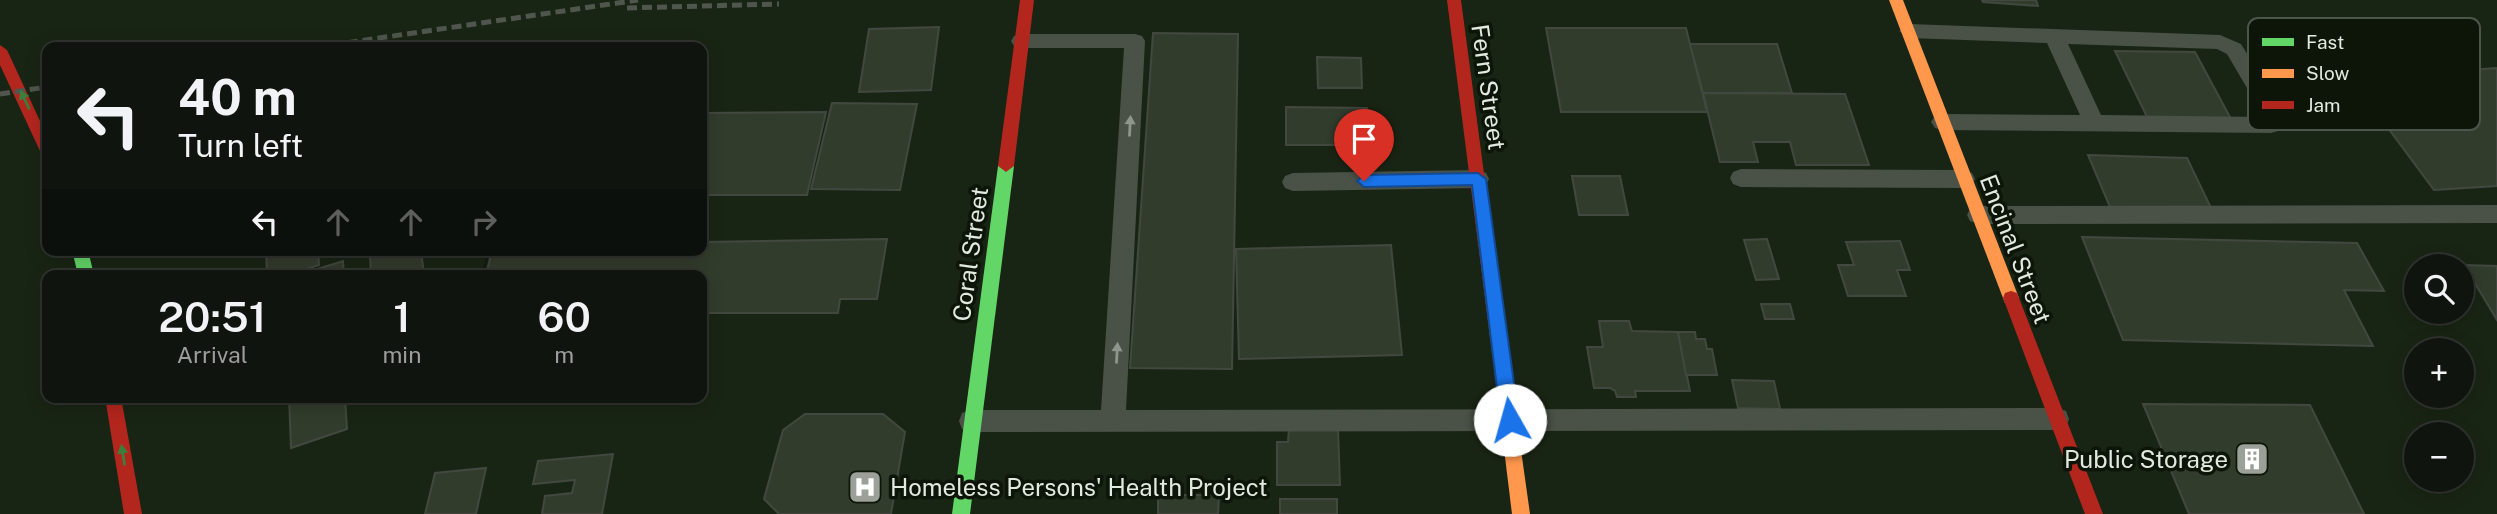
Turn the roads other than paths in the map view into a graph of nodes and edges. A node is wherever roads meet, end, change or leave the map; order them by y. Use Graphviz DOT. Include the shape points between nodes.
graph roads {
  1 [pos="1027,0"];
  2 [pos="1454,0"];
  3 [pos="1896,0"];
  4 [pos="1909,31"];
  5 [pos="2054,36"];
  6 [pos="1021,41"];
  7 [pos="0,50"];
  8 [pos="2248,72"];
  9 [pos="1942,122"];
  10 [pos="2094,122"];
  11 [pos="2248,125"];
  12 [pos="42,140"];
  13 [pos="1741,178"];
  14 [pos="1478,179"];
  15 [pos="1964,179"];
  16 [pos="1293,182"];
  17 [pos="2497,214"];
  18 [pos="1978,215"];
  19 [pos="114,403"];
  20 [pos="2057,419"];
  21 [pos="1510,420"];
  22 [pos="971,421"];
  23 [pos="1113,421"];
  24 [pos="133,514"];
  25 [pos="961,514"];
  26 [pos="1521,514"];
  27 [pos="2094,514"];
  1 -- 6 [label="main road, Coral Street"];
  2 -- 14 [label="main road, Fern Street"];
  3 -- 4 [label="main road, Encinal Street"];
  4 -- 5 [label="lane"];
  4 -- 9 [label="main road, Encinal Street"];
  5 -- 8 [label="lane" via="2228,45"];
  5 -- 10 [label="lane"];
  6 -- 22 [label="main road, Coral Street"];
  23 -- 6 [label="lane, one-way" via="1135,41"];
  12 -- 7 [label="main road, one-way"];
  9 -- 10 [label="lane"];
  9 -- 15 [label="main road, Encinal Street"];
  10 -- 11 [label="lane"];
  13 -- 15 [label="lane"];
  14 -- 16 [label="lane"];
  14 -- 21 [label="main road, Fern Street"];
  15 -- 18 [label="main road, Encinal Street"];
  17 -- 18 [label="lane"];
  18 -- 20 [label="main road, Encinal Street"];
  24 -- 19 [label="main road, one-way"];
  20 -- 21 [label="lane"];
  20 -- 27 [label="main road, Encinal Street"];
  21 -- 23 [label="lane"];
  21 -- 26 [label="main road, Fern Street"];
  22 -- 23 [label="lane"];
  22 -- 25 [label="main road, Coral Street"];
}
